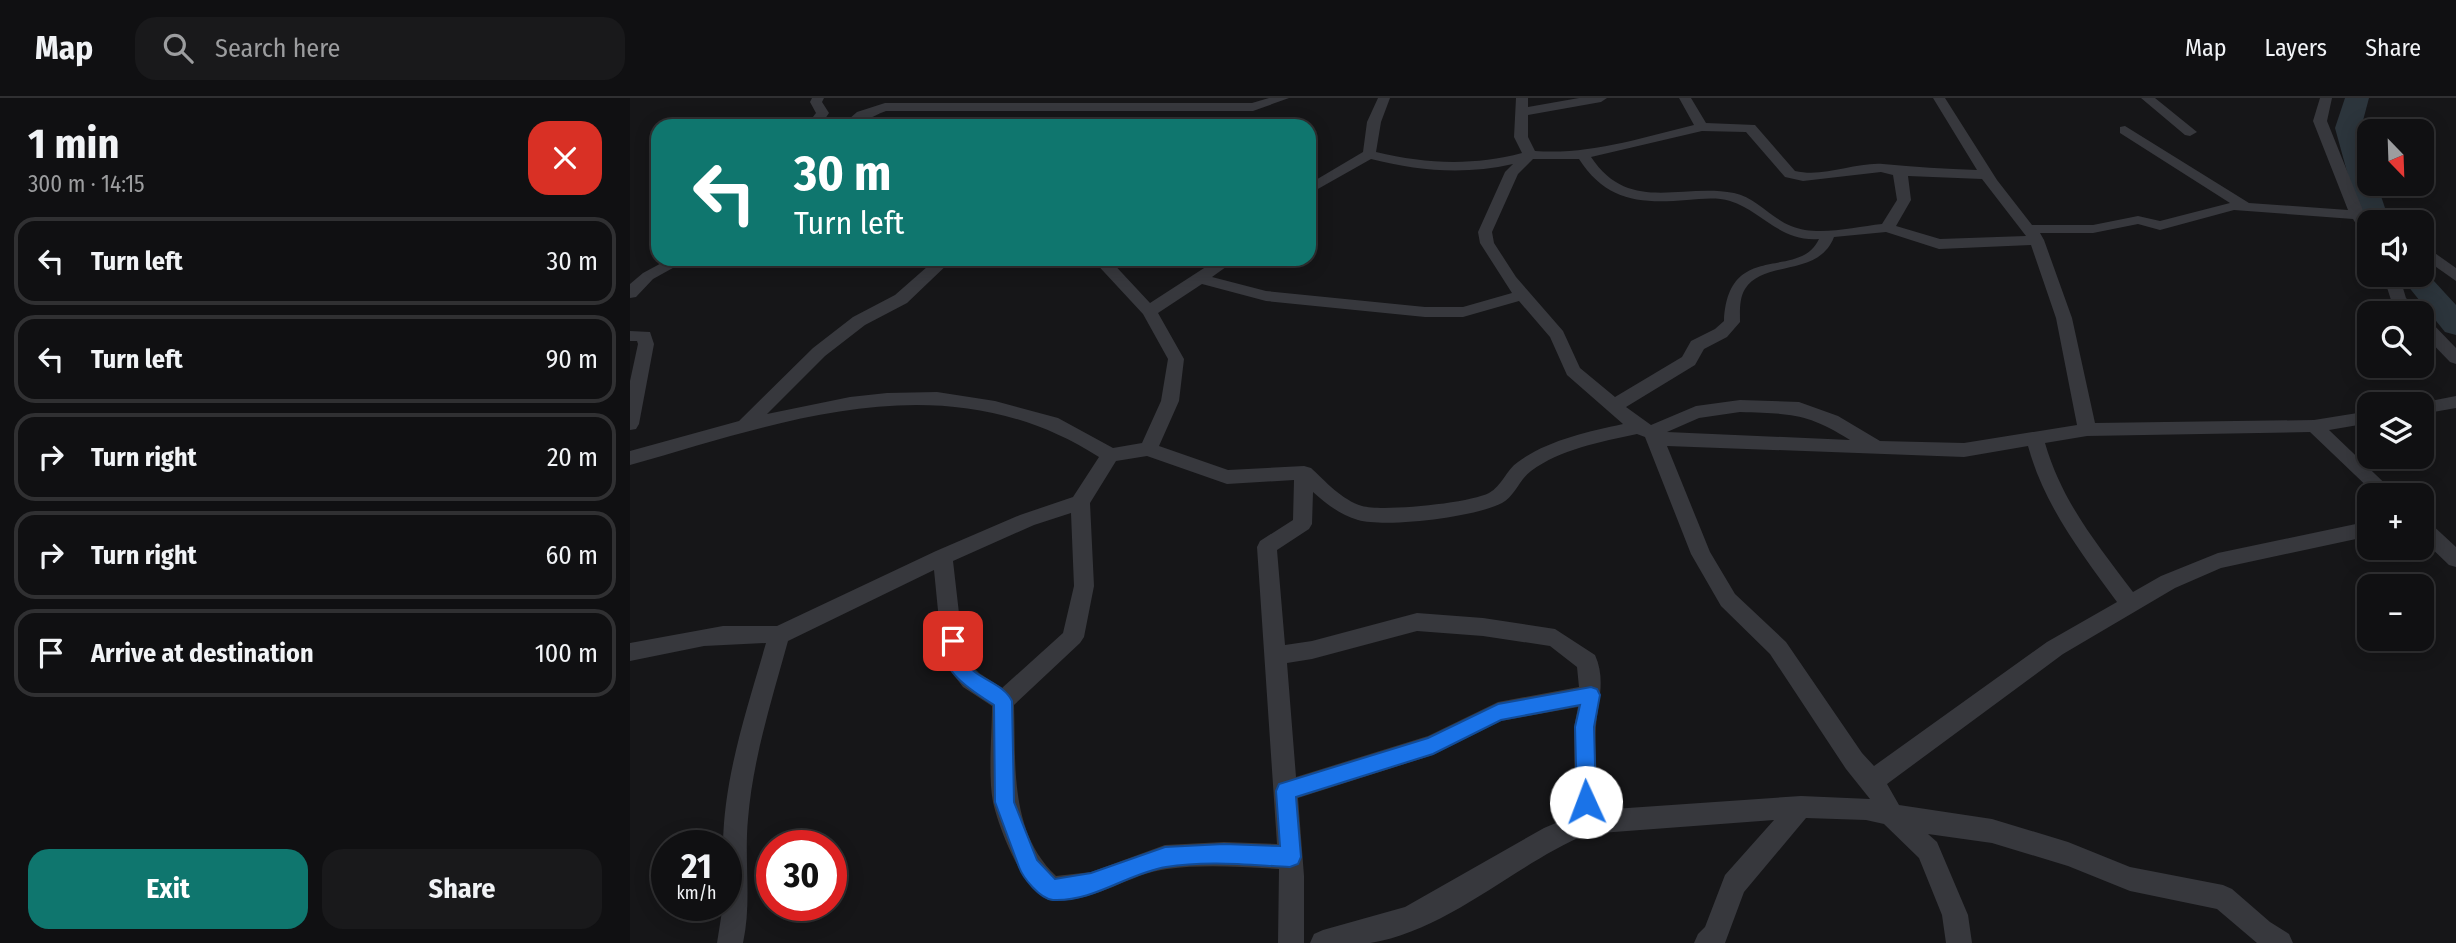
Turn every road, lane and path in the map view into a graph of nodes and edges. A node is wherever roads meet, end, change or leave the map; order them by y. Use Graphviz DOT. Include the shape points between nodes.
graph roads {
  1 [pos="818,98"];
  2 [pos="1283,98"];
  3 [pos="1384,98"];
  4 [pos="1601,98"];
  5 [pos="1685,98"];
  6 [pos="1939,98"];
  7 [pos="2147,98"];
  8 [pos="2326,98"];
  9 [pos="1145,102"];
  10 [pos="1237,102"];
  11 [pos="1013,103"];
  12 [pos="1521,105"];
  13 [pos="818,119"];
  14 [pos="857,119"];
  15 [pos="1702,127"];
  16 [pos="2125,130"];
  17 [pos="2190,132"];
  18 [pos="1583,153"];
  19 [pos="1369,154"];
  20 [pos="1530,155"];
  21 [pos="1900,172"];
  22 [pos="1987,175"];
  23 [pos="1316,186"];
  24 [pos="2246,207"];
  25 [pos="2358,210"];
  26 [pos="2357,216"];
  27 [pos="1887,228"];
  28 [pos="1828,234"];
  29 [pos="2033,235"];
  30 [pos="2434,259"];
  31 [pos="667,266"];
  32 [pos="937,266"];
  33 [pos="1106,266"];
  34 [pos="1217,266"];
  35 [pos="2456,276"];
  36 [pos="1199,278"];
  37 [pos="630,293"];
  38 [pos="1523,295"];
  39 [pos="1149,312"];
  40 [pos="2434,335"];
  41 [pos="630,336"];
  42 [pos="2456,358"];
  43 [pos="2456,402"];
  44 [pos="1614,406"];
  45 [pos="2434,406"];
  46 [pos="2357,419"];
  47 [pos="630,424"];
  48 [pos="745,426"];
  49 [pos="2314,426"];
  50 [pos="1645,430"];
  51 [pos="2087,430"];
  52 [pos="2035,439"];
  53 [pos="1148,449"];
  54 [pos="1878,449"];
  55 [pos="1110,455"];
  56 [pos="630,458"];
  57 [pos="1304,473"];
  58 [pos="2375,483"];
  59 [pos="1080,502"];
  60 [pos="2357,531"];
  61 [pos="2434,537"];
  62 [pos="2453,552"];
  63 [pos="943,557"];
  64 [pos="2130,604"];
  65 [pos="779,635"];
  66 [pos="630,652"];
  67 [pos="1275,656"];
  68 [pos="1591,695"];
  69 [pos="1003,701"];
  70 [pos="1873,781"];
  71 [pos="1286,791"];
  72 [pos="1801,807"];
  73 [pos="1892,816"];
  74 [pos="1587,822"];
  75 [pos="1290,857"];
  76 [pos="1369,937"];
  77 [pos="730,943"];
  78 [pos="1291,943"];
  79 [pos="1323,943"];
  80 [pos="1707,943"];
  81 [pos="1959,943"];
  82 [pos="2280,943"];
  1 -- 13 [label="street" via="822,113"];
  2 -- 10 [label="street" via="1253,107"];
  3 -- 19 [label="street"];
  4 -- 12 [label="street"];
  5 -- 15 [label="street"];
  6 -- 22 [label="street"];
  7 -- 17 [label="street"];
  8 -- 25 [label="street" via="2320,121"];
  9 -- 10 [label="street"];
  9 -- 11 [label="street" via="1069,109"];
  11 -- 14 [label="street" via="885,107"];
  12 -- 20 [label="street" via="1521,137"];
  15 -- 18 [label="street"];
  15 -- 21 [label="street" via="1750,128 1790,174 1802,177 1881,168"];
  16 -- 24 [label="street"];
  18 -- 20 [label="street"];
  18 -- 28 [label="street" via="1597,176 1651,200 1710,194 1736,198 1786,229"];
  19 -- 20 [label="street" via="1439,168 1470,168"];
  19 -- 23 [label="street"];
  20 -- 38 [label="street" via="1512,172 1485,232 1487,243"];
  21 -- 22 [label="street"];
  21 -- 27 [label="street" via="1904,200"];
  22 -- 29 [label="street"];
  24 -- 26 [label="street"];
  24 -- 29 [label="street" via="2234,206 2160,226 2138,220"];
  27 -- 28 [label="street"];
  27 -- 29 [label="street" via="1939,244"];
  28 -- 44 [label="street" via="1822,249 1742,282 1733,296 1732,322 1721,333 1697,345 1689,361"];
  29 -- 51 [label="street" via="2064,318"];
  30 -- 35 [label="street"];
  31 -- 37 [label="street"];
  32 -- 48 [label="street" via="901,299 859,321 819,352"];
  33 -- 39 [label="street"];
  34 -- 36 [label="street"];
  36 -- 38 [label="street" via="1266,296 1425,312 1463,312"];
  36 -- 39 [label="street"];
  38 -- 44 [label="street" via="1557,335 1573,371"];
  39 -- 53 [label="street" via="1176,359 1170,401"];
  40 -- 42 [label="street"];
  41 -- 47 [label="street" via="643,336 646,344"];
  43 -- 45 [label="street"];
  44 -- 50 [label="street"];
  46 -- 49 [label="street"];
  48 -- 55 [label="street" via="855,404 925,397 988,406 1062,426"];
  48 -- 56 [label="street"];
  49 -- 51 [label="street"];
  49 -- 58 [label="street"];
  50 -- 54 [label="street" via="1668,440"];
  50 -- 54 [label="street" via="1696,412 1741,405 1799,408 1832,420"];
  50 -- 57 [label="street" via="1595,436 1549,454 1521,469 1496,499 1441,511 1363,514 1340,503"];
  50 -- 70 [label="street" via="1701,554 1728,600 1778,648 1854,761"];
  51 -- 52 [label="street"];
  52 -- 54 [label="street" via="1964,450"];
  52 -- 64 [label="street" via="2045,475 2079,535"];
  53 -- 55 [label="street"];
  53 -- 57 [label="street" via="1227,477"];
  55 -- 59 [label="street"];
  57 -- 67 [label="street" via="1302,524 1267,547"];
  59 -- 63 [label="street"];
  59 -- 69 [label="street" via="1084,586 1073,637"];
  60 -- 64 [label="street" via="2218,561"];
  61 -- 62 [label="street"];
  63 -- 65 [label="street"];
  63 -- 69 [label="street" via="954,661 971,680"];
  64 -- 70 [label="street" via="2055,648"];
  65 -- 66 [label="street" via="746,632 691,638"];
  65 -- 77 [label="street" via="749,743 736,821 737,918"];
  67 -- 68 [label="street" via="1417,622 1483,627 1555,638 1587,662"];
  67 -- 71 [label="street"];
  68 -- 71 [label="street" via="1498,712 1433,745"];
  68 -- 74 [label="street" via="1585,727"];
  69 -- 75 [label="street" via="1005,802 1029,867 1052,889 1091,884 1165,857 1224,853"];
  70 -- 73 [label="street"];
  71 -- 75 [label="street"];
  72 -- 73 [label="street" via="1866,809"];
  72 -- 74 [label="street"];
  72 -- 80 [label="street" via="1734,884 1715,936"];
  73 -- 81 [label="street" via="1928,849 1955,915"];
  73 -- 82 [label="street" via="1992,831 2130,878 2223,898"];
  74 -- 76 [label="street"];
  75 -- 78 [label="street"];
  76 -- 79 [label="street"];
}
